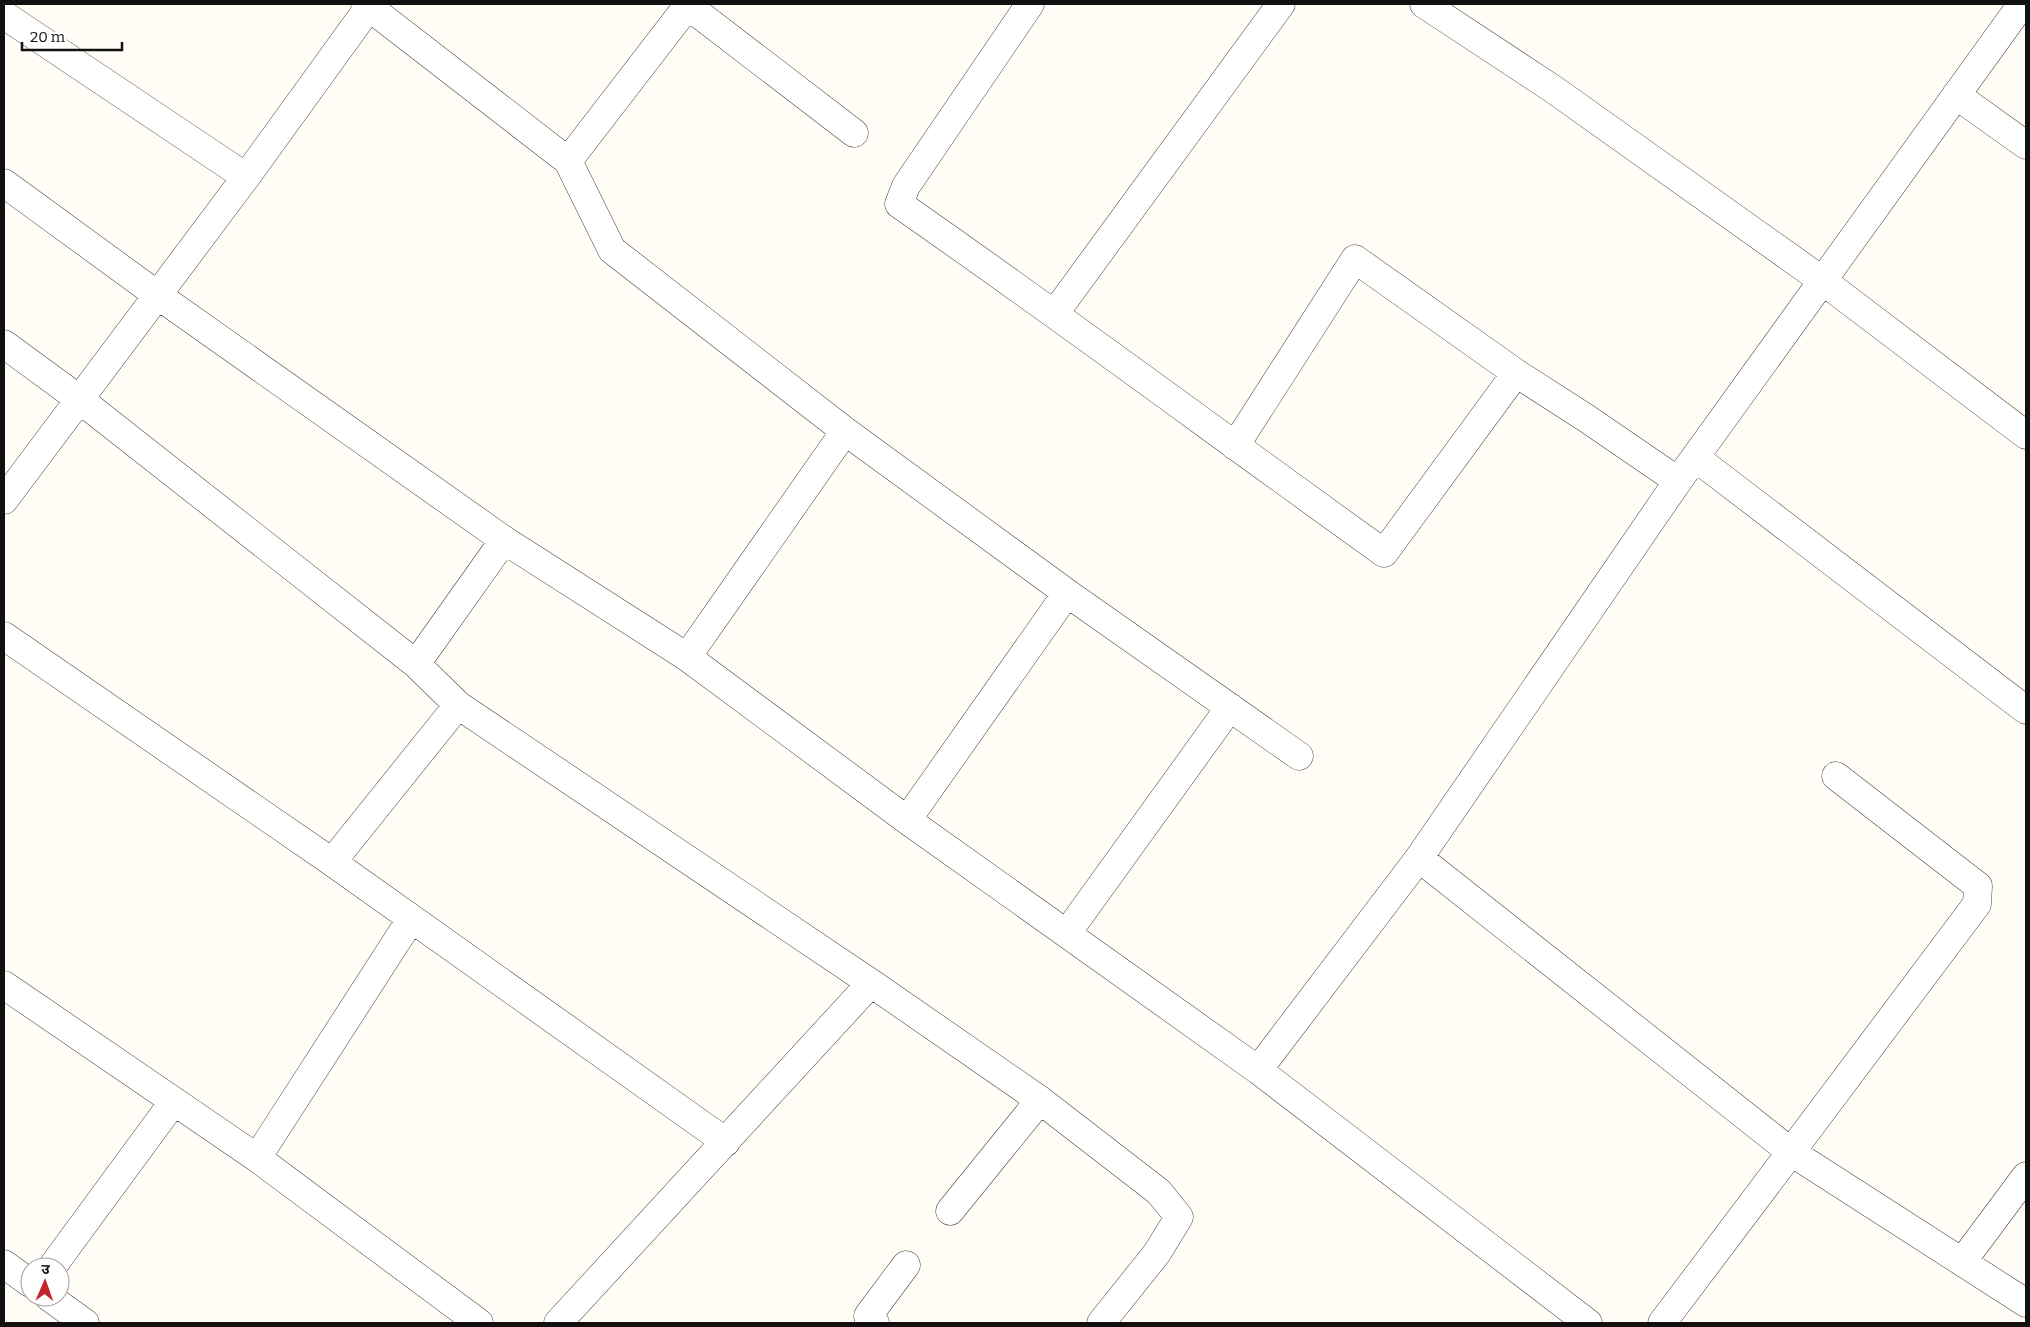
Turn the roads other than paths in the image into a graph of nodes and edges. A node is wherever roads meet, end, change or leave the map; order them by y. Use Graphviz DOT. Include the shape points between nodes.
graph roads {
  1 [pos="688,4"];
  2 [pos="1030,4"];
  3 [pos="1281,4"];
  4 [pos="1424,4"];
  5 [pos="2022,4"];
  6 [pos="368,5"];
  7 [pos="4,15"];
  8 [pos="1956,95"];
  9 [pos="854,133"];
  10 [pos="2026,145"];
  11 [pos="568,161"];
  12 [pos="246,177"];
  13 [pos="4,183"];
  14 [pos="1822,281"];
  15 [pos="156,294"];
  16 [pos="1055,313"];
  17 [pos="4,344"];
  18 [pos="1516,373"];
  19 [pos="79,399"];
  20 [pos="845,431"];
  21 [pos="2026,436"];
  22 [pos="1235,446"];
  23 [pos="1696,458"];
  24 [pos="1678,481"];
  25 [pos="4,500"];
  26 [pos="504,540"];
  27 [pos="1067,593"];
  28 [pos="4,636"];
  29 [pos="686,657"];
  30 [pos="416,664"];
  31 [pos="458,705"];
  32 [pos="1230,707"];
  33 [pos="2026,710"];
  34 [pos="1299,756"];
  35 [pos="1836,776"];
  36 [pos="907,820"];
  37 [pos="1418,858"];
  38 [pos="332,862"];
  39 [pos="411,919"];
  40 [pos="1067,933"];
  41 [pos="871,984"];
  42 [pos="4,985"];
  43 [pos="1258,1070"];
  44 [pos="1040,1100"];
  45 [pos="174,1101"];
  46 [pos="726,1142"];
  47 [pos="1791,1152"];
  48 [pos="257,1158"];
  49 [pos="2026,1176"];
  50 [pos="950,1211"];
  51 [pos="59,1257"];
  52 [pos="1962,1262"];
  53 [pos="4,1264"];
  54 [pos="906,1265"];
  55 [pos="20,1276"];
  56 [pos="2026,1303"];
  57 [pos="63,1307"];
  58 [pos="868,1321"];
  59 [pos="85,1323"];
  60 [pos="479,1323"];
  61 [pos="558,1323"];
  62 [pos="1101,1323"];
  63 [pos="1588,1323"];
  64 [pos="1662,1323"];
  1 -- 9 [label="street"];
  1 -- 11 [label="street"];
  2 -- 16 [label="street" via="906,186 900,204"];
  3 -- 16 [label="street"];
  4 -- 14 [label="street" via="1553,89"];
  5 -- 8 [label="street"];
  6 -- 11 [label="street"];
  6 -- 12 [label="street"];
  7 -- 12 [label="street"];
  8 -- 10 [label="street"];
  8 -- 14 [label="street"];
  11 -- 20 [label="street" via="612,250"];
  12 -- 15 [label="street"];
  13 -- 15 [label="street"];
  14 -- 21 [label="street"];
  14 -- 23 [label="street"];
  15 -- 19 [label="street"];
  15 -- 26 [label="street"];
  16 -- 22 [label="street"];
  17 -- 19 [label="street"];
  18 -- 22 [label="street" via="1384,553"];
  18 -- 22 [label="street" via="1355,259"];
  18 -- 24 [label="street"];
  19 -- 25 [label="street"];
  19 -- 30 [label="street"];
  20 -- 27 [label="street"];
  20 -- 29 [label="street"];
  23 -- 24 [label="street"];
  23 -- 33 [label="street"];
  24 -- 37 [label="street"];
  26 -- 29 [label="street"];
  26 -- 30 [label="street"];
  27 -- 32 [label="street"];
  27 -- 36 [label="street"];
  28 -- 38 [label="street"];
  29 -- 36 [label="street"];
  30 -- 31 [label="street"];
  31 -- 38 [label="street"];
  31 -- 41 [label="street"];
  32 -- 34 [label="street"];
  32 -- 40 [label="street"];
  35 -- 47 [label="street" via="1978,886 1977,904"];
  36 -- 40 [label="street"];
  37 -- 43 [label="street"];
  37 -- 47 [label="street"];
  38 -- 39 [label="street"];
  39 -- 46 [label="street"];
  39 -- 48 [label="street"];
  40 -- 43 [label="street"];
  41 -- 44 [label="street"];
  41 -- 46 [label="street"];
  42 -- 45 [label="street"];
  43 -- 63 [label="street"];
  44 -- 50 [label="street"];
  44 -- 62 [label="street" via="1159,1192 1179,1217 1156,1253"];
  45 -- 48 [label="street"];
  45 -- 51 [label="street"];
  46 -- 61 [label="street"];
  47 -- 52 [label="street"];
  47 -- 64 [label="street"];
  48 -- 60 [label="street"];
  49 -- 52 [label="street"];
  52 -- 56 [label="street"];
  53 -- 55 [label="street"];
  54 -- 58 [label="street"];
  57 -- 59 [label="street"];
}
